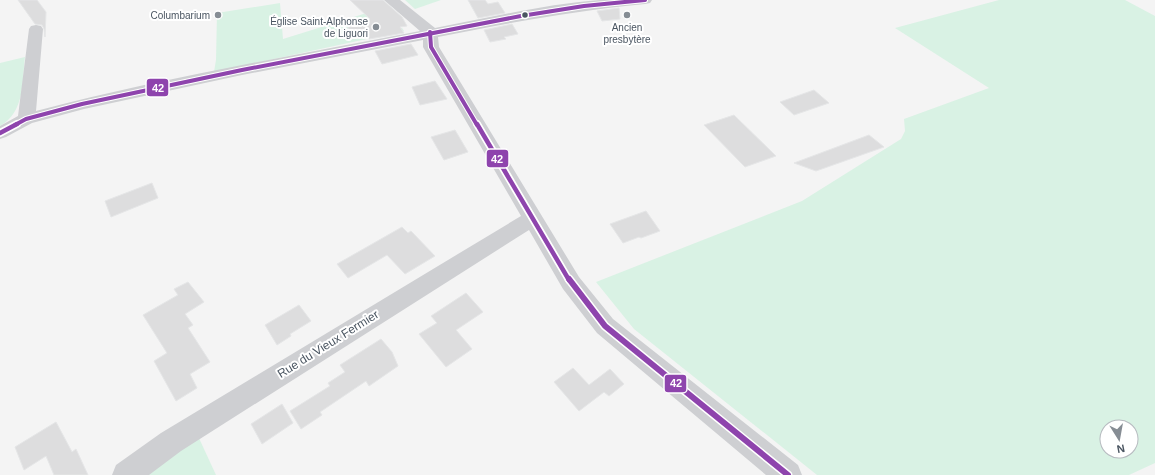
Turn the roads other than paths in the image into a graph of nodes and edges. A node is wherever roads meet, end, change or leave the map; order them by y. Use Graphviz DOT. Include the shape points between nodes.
graph roads {
  1 [pos="391,0"];
  2 [pos="645,0"];
  3 [pos="36,29"];
  4 [pos="430,32"];
  5 [pos="26,119"];
  6 [pos="0,133"];
  7 [pos="532,218"];
  8 [pos="126,475"];
  9 [pos="788,475"];
  1 -- 4 [label="street"];
  2 -- 4 [label="street" via="584,6"];
  3 -- 5 [label="street"];
  4 -- 5 [label="street" via="89,103"];
  4 -- 7 [label="street" via="431,47"];
  5 -- 6 [label="street"];
  7 -- 8 [label="street, Rue du Vieux Fermier" via="171,442"];
  7 -- 9 [label="street" via="571,283 605,326"];
}
